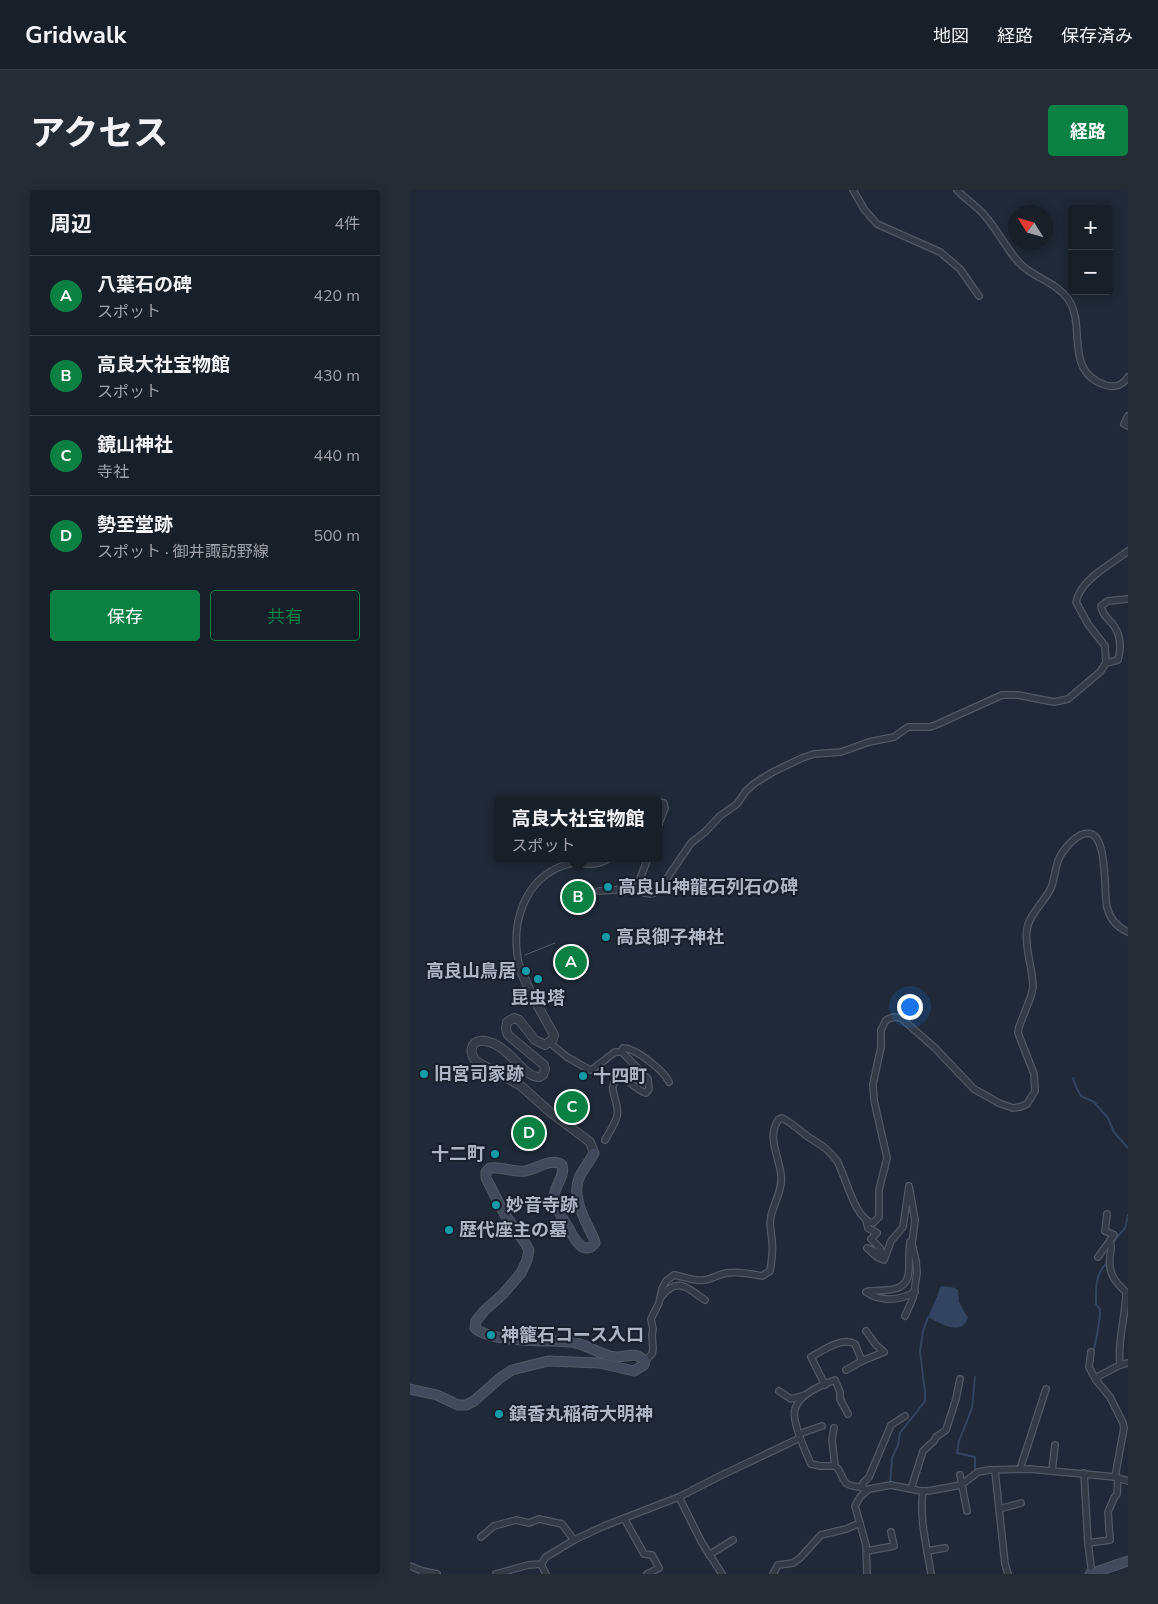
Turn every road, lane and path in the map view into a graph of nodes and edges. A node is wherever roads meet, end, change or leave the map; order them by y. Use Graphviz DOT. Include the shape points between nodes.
graph roads {
  1 [pos="853,190"];
  2 [pos="958,190"];
  3 [pos="979,296"];
  4 [pos="1128,377"];
  5 [pos="1128,416"];
  6 [pos="1128,426"];
  7 [pos="1128,551"];
  8 [pos="1128,599"];
  9 [pos="1106,662"];
  10 [pos="662,803"];
  11 [pos="662,817"];
  12 [pos="602,862"];
  13 [pos="646,862"];
  14 [pos="639,888"];
  15 [pos="599,891"];
  16 [pos="1128,932"];
  17 [pos="520,968"];
  18 [pos="550,1042"];
  19 [pos="622,1052"];
  20 [pos="669,1082"];
  21 [pos="605,1140"];
  22 [pos="594,1153"];
  23 [pos="1107,1214"];
  24 [pos="866,1220"];
  25 [pos="875,1222"];
  26 [pos="878,1233"];
  27 [pos="913,1236"];
  28 [pos="1111,1243"];
  29 [pos="1098,1257"];
  30 [pos="915,1292"];
  31 [pos="661,1297"];
  32 [pos="705,1300"];
  33 [pos="1127,1309"];
  34 [pos="905,1316"];
  35 [pos="866,1332"];
  36 [pos="1091,1352"];
  37 [pos="644,1361"];
  38 [pos="862,1361"];
  39 [pos="1128,1363"];
  40 [pos="1120,1365"];
  41 [pos="846,1370"];
  42 [pos="960,1380"];
  43 [pos="1096,1380"];
  44 [pos="824,1385"];
  45 [pos="410,1389"];
  46 [pos="1046,1389"];
  47 [pos="779,1391"];
  48 [pos="805,1395"];
  49 [pos="848,1414"];
  50 [pos="904,1416"];
  51 [pos="1126,1421"];
  52 [pos="822,1426"];
  53 [pos="834,1428"];
  54 [pos="799,1436"];
  55 [pos="878,1436"];
  56 [pos="1055,1445"];
  57 [pos="882,1446"];
  58 [pos="835,1466"];
  59 [pos="1020,1469"];
  60 [pos="1052,1470"];
  61 [pos="994,1471"];
  62 [pos="1084,1473"];
  63 [pos="960,1475"];
  64 [pos="1117,1478"];
  65 [pos="1128,1481"];
  66 [pos="962,1484"];
  67 [pos="864,1488"];
  68 [pos="911,1489"];
  69 [pos="923,1491"];
  70 [pos="679,1497"];
  71 [pos="1021,1503"];
  72 [pos="999,1509"];
  73 [pos="967,1511"];
  74 [pos="624,1518"];
  75 [pos="860,1523"];
  76 [pos="890,1532"];
  77 [pos="481,1537"];
  78 [pos="574,1540"];
  79 [pos="733,1540"];
  80 [pos="1088,1543"];
  81 [pos="945,1548"];
  82 [pos="867,1551"];
  83 [pos="927,1551"];
  84 [pos="709,1555"];
  85 [pos="1128,1561"];
  86 [pos="541,1564"];
  87 [pos="410,1566"];
  88 [pos="517,1571"];
  89 [pos="422,1572"];
  90 [pos="437,1574"];
  91 [pos="496,1574"];
  92 [pos="546,1574"];
  93 [pos="647,1574"];
  94 [pos="722,1574"];
  95 [pos="772,1574"];
  96 [pos="867,1574"];
  97 [pos="931,1574"];
  98 [pos="1008,1574"];
  99 [pos="1091,1574"];
  1 -- 3 [label="street" via="877,224 940,252 960,270"];
  2 -- 4 [label="street" via="984,214 1024,268 1054,286 1069,300 1076,312 1078,352 1091,377 1097,382 1118,387"];
  5 -- 6 [label="street" via="1124,424"];
  7 -- 9 [label="street" via="1083,586 1076,602 1105,646"];
  8 -- 9 [label="street" via="1108,601 1101,606 1117,632 1120,644 1118,660"];
  9 -- 14 [label="street" via="1100,672 1068,699 1054,702 1002,695 930,727 908,727 894,737 795,761 746,791 737,804 691,843 655,893 648,894"];
  10 -- 11 [label="street" via="666,808"];
  12 -- 17 [label="street" via="590,865 571,863 553,869 538,880 521,910 516,954"];
  13 -- 14 [label="street"];
  14 -- 15 [label="street"];
  16 -- 25 [label="street" via="1114,924 1106,907 1102,851 1098,842 1091,834 1078,836 1061,854 1050,890 1027,929 1033,987 1018,1033 1034,1074 1035,1091 1020,1107 999,1103 974,1089 901,1018 886,1020 881,1030 873,1084 887,1158 879,1190 879,1217"];
  17 -- 18 [label="street" via="554,1035"];
  18 -- 19 [label="street" via="567,1057 590,1070 615,1052"];
  18 -- 22 [label="street" via="545,1045 535,1040 519,1020 514,1018 507,1022 508,1035 544,1065 543,1075 539,1077 529,1074 500,1047 485,1041 478,1041 470,1051 476,1061 521,1086 590,1142"];
  19 -- 20 [label="street" via="622,1048 627,1048 638,1053"];
  19 -- 21 [label="street" via="648,1079 649,1089 646,1093 641,1092 626,1079 616,1079 612,1087 617,1117"];
  22 -- 37 [label="main road" via="576,1188 595,1242 588,1248 580,1246 574,1238 555,1202 554,1190 562,1176 562,1165 554,1162 515,1172 496,1167 486,1172 505,1215 528,1250 522,1273 476,1320 475,1328 489,1335 576,1342 616,1357 636,1354"];
  23 -- 28 [label="street" via="1105,1231 1114,1235"];
  24 -- 25 [label="street"];
  24 -- 26 [label="street" via="868,1228"];
  24 -- 31 [label="street" via="856,1207 830,1152 796,1126 779,1119 773,1139 781,1177 771,1217 770,1271 762,1276 728,1272 708,1280 674,1275 666,1281"];
  25 -- 26 [label="street"];
  26 -- 27 [label="street" via="871,1239 882,1254 868,1248 884,1260 891,1241 903,1227 909,1186 915,1220"];
  27 -- 30 [label="street" via="917,1273"];
  27 -- 30 [label="street" via="909,1273 904,1285 866,1292 874,1297 896,1299"];
  28 -- 29 [label="street"];
  28 -- 33 [label="street" via="1110,1273 1126,1292"];
  30 -- 34 [label="street"];
  31 -- 32 [label="street" via="669,1288 678,1285 685,1286"];
  31 -- 37 [label="street" via="651,1319 652,1354"];
  33 -- 40 [label="street"];
  35 -- 38 [label="street" via="884,1352"];
  36 -- 43 [label="street" via="1089,1367"];
  37 -- 45 [label="main road" via="644,1366 634,1371 587,1362 535,1364 512,1370 466,1405"];
  38 -- 41 [label="street"];
  38 -- 44 [label="street" via="854,1342 832,1345 811,1357"];
  39 -- 40 [label="street"];
  40 -- 43 [label="street"];
  42 -- 68 [label="street" via="946,1430 924,1451"];
  43 -- 51 [label="street"];
  44 -- 48 [label="street"];
  44 -- 49 [label="street" via="835,1380"];
  46 -- 59 [label="street"];
  47 -- 48 [label="street" via="791,1399"];
  48 -- 54 [label="street" via="794,1411"];
  50 -- 57 [label="street" via="890,1425"];
  51 -- 64 [label="street"];
  52 -- 54 [label="street"];
  53 -- 58 [label="street"];
  54 -- 58 [label="street" via="811,1464"];
  54 -- 70 [label="street"];
  55 -- 57 [label="street"];
  56 -- 60 [label="street"];
  57 -- 67 [label="street" via="869,1477 863,1483"];
  58 -- 67 [label="street" via="845,1482"];
  59 -- 60 [label="street"];
  59 -- 61 [label="street"];
  60 -- 62 [label="street"];
  61 -- 66 [label="street" via="978,1472"];
  61 -- 72 [label="street"];
  62 -- 64 [label="street"];
  62 -- 80 [label="street"];
  63 -- 66 [label="street"];
  64 -- 65 [label="street"];
  64 -- 80 [label="street" via="1117,1494 1108,1512 1110,1540"];
  66 -- 69 [label="street"];
  66 -- 73 [label="street"];
  67 -- 68 [label="street" via="891,1485"];
  67 -- 75 [label="street" via="855,1506"];
  68 -- 69 [label="street"];
  69 -- 83 [label="street" via="921,1501"];
  70 -- 74 [label="street"];
  70 -- 84 [label="street"];
  71 -- 72 [label="street"];
  72 -- 98 [label="street"];
  74 -- 78 [label="street"];
  74 -- 93 [label="street" via="644,1554 652,1555 659,1568"];
  75 -- 82 [label="street"];
  75 -- 95 [label="street" via="821,1535 800,1558 793,1563 778,1565"];
  76 -- 82 [label="street" via="894,1546"];
  77 -- 78 [label="street" via="503,1523 516,1520 530,1523 539,1519 562,1524"];
  78 -- 86 [label="street" via="546,1557"];
  79 -- 84 [label="street"];
  80 -- 99 [label="street"];
  81 -- 83 [label="street"];
  82 -- 96 [label="street"];
  83 -- 97 [label="street"];
  84 -- 94 [label="street"];
  85 -- 99 [label="main road"];
  86 -- 88 [label="street"];
  86 -- 92 [label="street"];
  87 -- 89 [label="street"];
  88 -- 91 [label="street"];
  89 -- 90 [label="street"];
}
